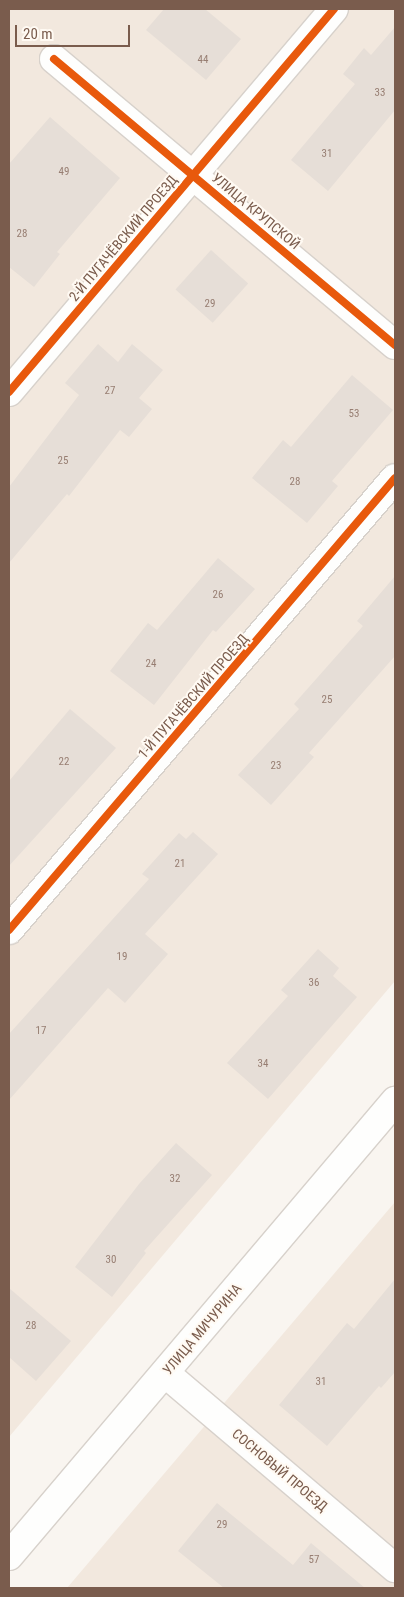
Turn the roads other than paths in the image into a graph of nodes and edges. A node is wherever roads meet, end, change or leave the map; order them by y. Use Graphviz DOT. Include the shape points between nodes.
graph roads {
  1 [pos="334,9"];
  2 [pos="54,59"];
  3 [pos="193,175"];
  4 [pos="395,345"];
  5 [pos="9,392"];
  6 [pos="395,478"];
  7 [pos="9,930"];
  8 [pos="395,1101"];
  9 [pos="165,1373"];
  10 [pos="9,1556"];
  11 [pos="395,1568"];
  1 -- 3 [label="street, 2-Й ПУГАЧЁВСКИЙ ПРОЕЗД"];
  2 -- 3 [label="street, УЛИЦА КРУПСКОЙ"];
  3 -- 4 [label="street, УЛИЦА КРУПСКОЙ"];
  3 -- 5 [label="street, 2-Й ПУГАЧЁВСКИЙ ПРОЕЗД"];
  6 -- 7 [label="street, 1-Й ПУГАЧЁВСКИЙ ПРОЕЗД"];
  8 -- 9 [label="street, УЛИЦА МИЧУРИНА"];
  9 -- 10 [label="street, УЛИЦА МИЧУРИНА"];
  9 -- 11 [label="street, СОСНОВЫЙ ПРОЕЗД"];
}
